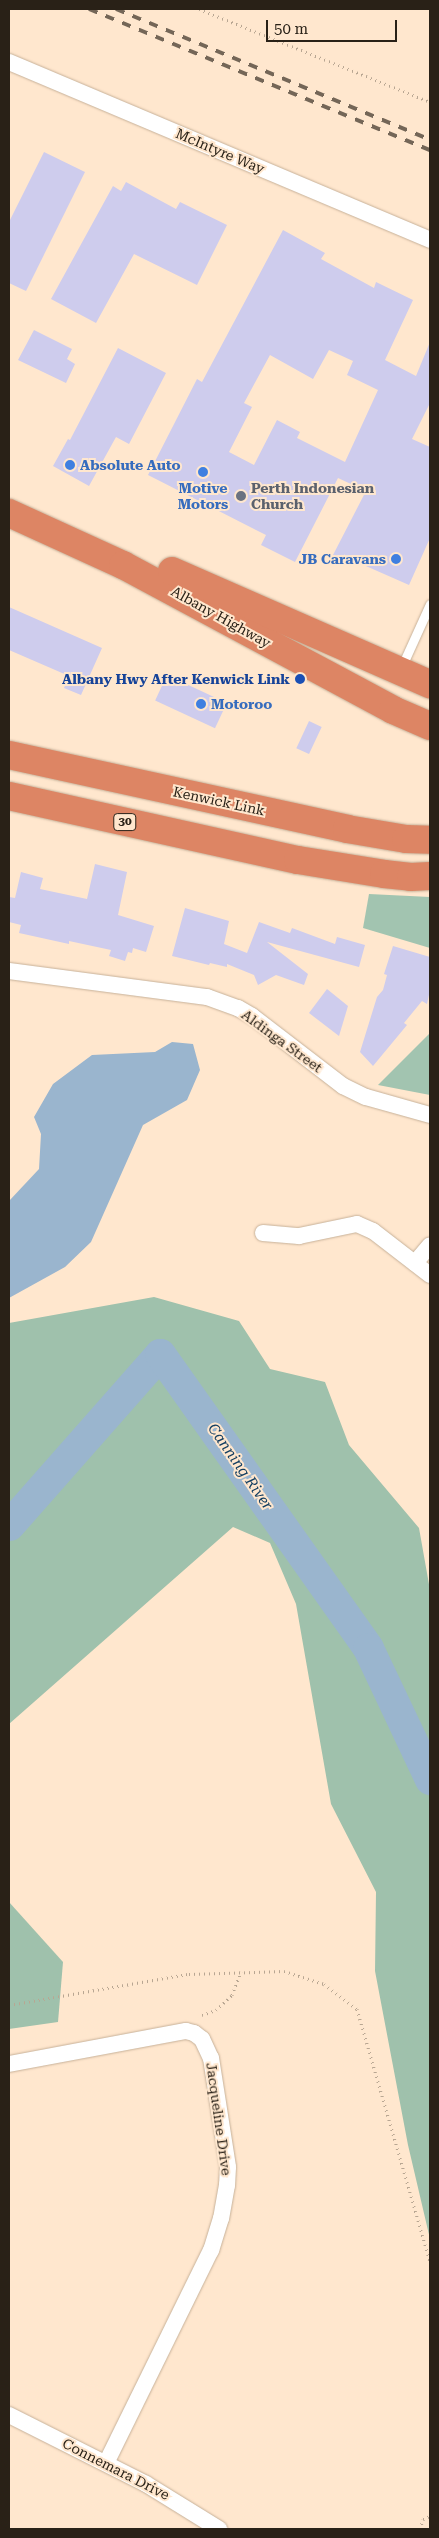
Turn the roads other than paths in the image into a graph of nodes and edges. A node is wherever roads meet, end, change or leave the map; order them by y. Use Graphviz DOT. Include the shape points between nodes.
graph roads {
  1 [pos="9,62"];
  2 [pos="430,240"];
  3 [pos="9,497"];
  4 [pos="9,513"];
  5 [pos="430,604"];
  6 [pos="421,624"];
  7 [pos="430,629"];
  8 [pos="400,671"];
  9 [pos="430,684"];
  10 [pos="430,726"];
  11 [pos="9,756"];
  12 [pos="9,796"];
  13 [pos="430,840"];
  14 [pos="430,876"];
  15 [pos="9,971"];
  16 [pos="430,1115"];
  17 [pos="263,1233"];
  18 [pos="430,1245"];
  19 [pos="416,1263"];
  20 [pos="430,1275"];
  21 [pos="9,2064"];
  22 [pos="9,2415"];
  23 [pos="106,2463"];
  24 [pos="219,2529"];
  1 -- 2 [label="street, McIntyre Way"];
  3 -- 8 [label="highway, Albany Highway"];
  4 -- 10 [label="highway, Albany Highway" via="123,565 386,706"];
  5 -- 6 [label="lane"];
  6 -- 7 [label="lane"];
  6 -- 8 [label="lane"];
  8 -- 9 [label="highway, Albany Highway"];
  11 -- 13 [label="highway, Kenwick Link" via="346,829"];
  12 -- 14 [label="highway, 30" via="298,860 384,874"];
  15 -- 16 [label="street, Aldinga Street" via="207,997 252,1016 343,1086 366,1097"];
  17 -- 19 [label="street" via="299,1236 357,1224 373,1231"];
  18 -- 19 [label="street"];
  19 -- 20 [label="street"];
  21 -- 23 [label="street, Jacqueline Drive" via="186,2031 202,2040 210,2058 228,2167 221,2218 211,2250"];
  22 -- 23 [label="street, Connemara Drive"];
  23 -- 24 [label="street, Connemara Drive" via="172,2498"];
}
